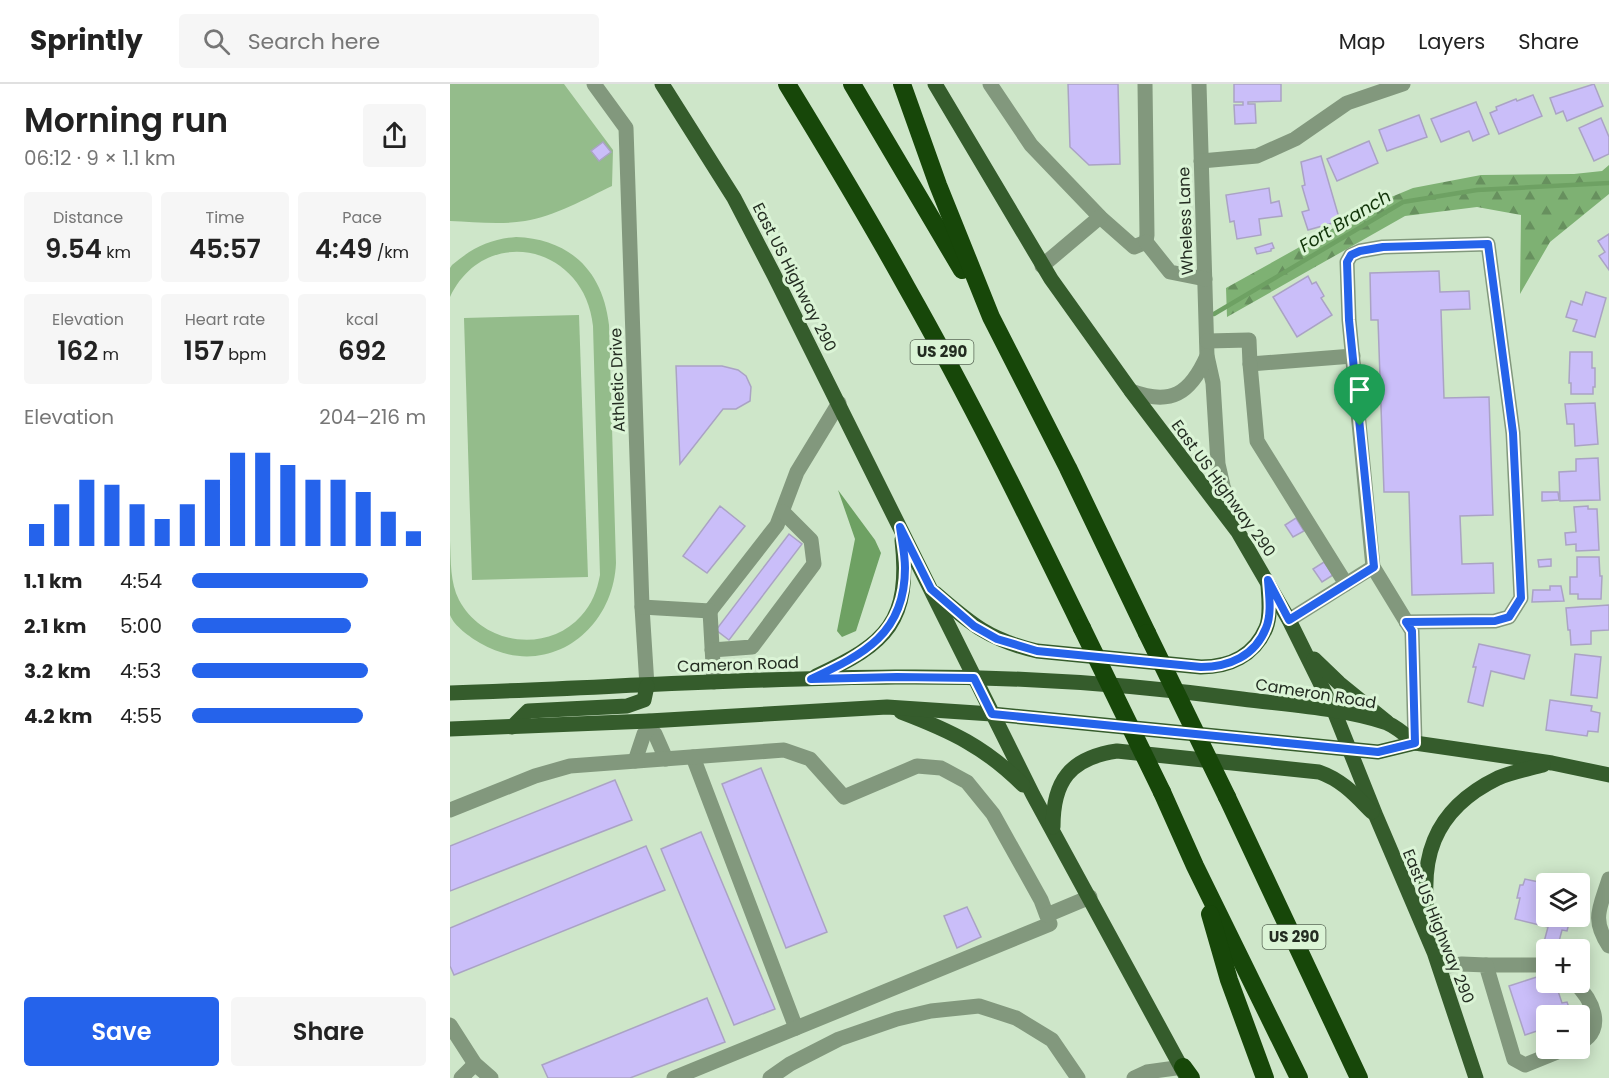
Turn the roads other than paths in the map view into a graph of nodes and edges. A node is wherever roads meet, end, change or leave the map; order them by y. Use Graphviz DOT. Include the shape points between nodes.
graph roads {
  1 [pos="594,84"];
  2 [pos="662,84"];
  3 [pos="787,84"];
  4 [pos="852,84"];
  5 [pos="902,84"];
  6 [pos="935,84"];
  7 [pos="990,84"];
  8 [pos="1145,84"];
  9 [pos="1199,84"];
  10 [pos="1402,84"];
  11 [pos="1201,161"];
  12 [pos="1100,217"];
  13 [pos="1146,242"];
  14 [pos="1042,266"];
  15 [pos="1205,279"];
  16 [pos="991,317"];
  17 [pos="1207,349"];
  18 [pos="1353,356"];
  19 [pos="1251,364"];
  20 [pos="1131,391"];
  21 [pos="839,403"];
  22 [pos="783,512"];
  23 [pos="900,527"];
  24 [pos="1238,532"];
  25 [pos="1374,567"];
  26 [pos="1268,580"];
  27 [pos="1346,584"];
  28 [pos="931,589"];
  29 [pos="642,607"];
  30 [pos="710,611"];
  31 [pos="1289,620"];
  32 [pos="1406,622"];
  33 [pos="712,650"];
  34 [pos="1307,652"];
  35 [pos="974,678"];
  36 [pos="811,679"];
  37 [pos="714,682"];
  38 [pos="647,686"];
  39 [pos="450,693"];
  40 [pos="887,707"];
  41 [pos="1334,711"];
  42 [pos="992,714"];
  43 [pos="1389,724"];
  44 [pos="649,725"];
  45 [pos="512,727"];
  46 [pos="450,729"];
  47 [pos="1415,743"];
  48 [pos="1350,749"];
  49 [pos="693,757"];
  50 [pos="666,759"];
  51 [pos="635,761"];
  52 [pos="1552,763"];
  53 [pos="1609,775"];
  54 [pos="1033,795"];
  55 [pos="450,810"];
  56 [pos="1376,816"];
  57 [pos="1053,830"];
  58 [pos="1195,866"];
  59 [pos="1609,879"];
  60 [pos="1090,897"];
  61 [pos="1047,915"];
  62 [pos="1609,946"];
  63 [pos="1434,952"];
  64 [pos="1486,965"];
  65 [pos="1536,965"];
  66 [pos="1440,968"];
  67 [pos="1590,1007"];
  68 [pos="450,1025"];
  69 [pos="796,1028"];
  70 [pos="1590,1035"];
  71 [pos="1540,1059"];
  72 [pos="475,1064"];
  73 [pos="1183,1075"];
  74 [pos="1080,1076"];
  75 [pos="461,1078"];
  76 [pos="491,1078"];
  77 [pos="674,1078"];
  78 [pos="770,1078"];
  79 [pos="1134,1078"];
  80 [pos="1265,1078"];
  81 [pos="1299,1078"];
  82 [pos="1359,1078"];
  83 [pos="1476,1078"];
  1 -- 29 [label="street, Athletic Drive" via="626,128"];
  2 -- 21 [label="main road, East US Highway 290" via="734,198"];
  3 -- 58 [label="highway, US 290, bridge" via="907,287 1009,478"];
  4 -- 16 [label="highway, US 290"];
  5 -- 16 [label="highway"];
  6 -- 14 [label="main road, East US Highway 290"];
  7 -- 12 [label="street" via="1031,145"];
  8 -- 13 [label="street"];
  9 -- 11 [label="street, Wheless Lane"];
  10 -- 11 [label="street" via="1347,103 1295,139 1257,156"];
  11 -- 15 [label="street, Wheless Lane"];
  12 -- 13 [label="street" via="1134,246"];
  12 -- 14 [label="street"];
  13 -- 15 [label="street" via="1170,272"];
  14 -- 20 [label="main road, East US Highway 290"];
  15 -- 17 [label="street, Wheless Lane"];
  16 -- 82 [label="highway, US 290, bridge" via="1068,468"];
  17 -- 19 [label="street" via="1249,340"];
  17 -- 20 [label="street" via="1200,372 1182,392 1160,399"];
  17 -- 24 [label="street, Wheless Lane" via="1218,464"];
  18 -- 19 [label="street"];
  18 -- 25 [label="street"];
  18 -- 32 [label="street" via="1347,262 1351,255 1383,247 1488,244 1513,433 1521,598 1509,617 1495,621"];
  19 -- 27 [label="street" via="1257,441"];
  20 -- 24 [label="main road, East US Highway 290"];
  21 -- 22 [label="street" via="797,472"];
  21 -- 23 [label="main road, East US Highway 290"];
  22 -- 30 [label="street"];
  22 -- 33 [label="street" via="811,540 814,564 752,647"];
  23 -- 28 [label="main road, East US Highway 290"];
  23 -- 36 [label="main road" via="905,568 897,616 866,651"];
  24 -- 26 [label="main road, East US Highway 290"];
  25 -- 27 [label="street"];
  25 -- 32 [label="street"];
  26 -- 28 [label="main road" via="1267,627 1247,654 1218,667 1017,646 974,626"];
  26 -- 31 [label="main road, East US Highway 290"];
  27 -- 31 [label="street"];
  28 -- 35 [label="main road, East US Highway 290"];
  29 -- 30 [label="street"];
  29 -- 38 [label="street, Athletic Drive"];
  30 -- 33 [label="street"];
  31 -- 34 [label="main road, East US Highway 290"];
  32 -- 47 [label="street" via="1412,631"];
  33 -- 37 [label="street"];
  34 -- 41 [label="main road, East US Highway 290"];
  34 -- 43 [label="main road"];
  35 -- 36 [label="main road, Cameron Road"];
  35 -- 41 [label="main road, Cameron Road" via="1123,686"];
  35 -- 42 [label="main road, East US Highway 290"];
  36 -- 37 [label="main road, Cameron Road"];
  37 -- 38 [label="main road, Cameron Road"];
  38 -- 39 [label="main road, Cameron Road"];
  38 -- 45 [label="main road" via="644,700 639,703 528,711"];
  40 -- 42 [label="main road, Cameron Road"];
  40 -- 44 [label="main road, Cameron Road"];
  40 -- 54 [label="main road" via="973,743 1002,764"];
  41 -- 43 [label="main road, Cameron Road"];
  41 -- 48 [label="main road, East US Highway 290"];
  42 -- 48 [label="main road, Cameron Road"];
  42 -- 54 [label="main road, East US Highway 290"];
  43 -- 47 [label="main road, Cameron Road"];
  44 -- 45 [label="main road, Cameron Road"];
  44 -- 50 [label="street"];
  44 -- 51 [label="street"];
  45 -- 46 [label="main road, Cameron Road"];
  47 -- 48 [label="main road, Cameron Road" via="1378,752"];
  47 -- 52 [label="main road, Cameron Road"];
  48 -- 56 [label="main road, East US Highway 290"];
  49 -- 50 [label="street"];
  49 -- 61 [label="street" via="784,750 810,759 844,796 917,766 941,768 967,782 993,814"];
  49 -- 69 [label="street"];
  50 -- 51 [label="street"];
  51 -- 55 [label="street" via="570,766"];
  52 -- 53 [label="main road, Cameron Road"];
  52 -- 63 [label="main road" via="1500,777 1479,789 1459,805 1442,827 1430,848 1425,871 1425,905"];
  54 -- 57 [label="main road, East US Highway 290"];
  56 -- 57 [label="main road" via="1347,786 1319,772 1117,751 1086,758 1064,778 1053,807"];
  56 -- 63 [label="main road, East US Highway 290"];
  57 -- 60 [label="main road, East US Highway 290"];
  58 -- 80 [label="highway, US 290"];
  58 -- 81 [label="highway"];
  59 -- 62 [label="street" via="1598,914 1599,931"];
  60 -- 61 [label="street"];
  60 -- 73 [label="main road, East US Highway 290"];
  61 -- 69 [label="street" via="1050,924"];
  63 -- 66 [label="main road, East US Highway 290"];
  64 -- 65 [label="street"];
  64 -- 66 [label="street"];
  64 -- 71 [label="street" via="1514,1059 1525,1065"];
  66 -- 83 [label="main road, East US Highway 290"];
  67 -- 70 [label="street" via="1596,1022"];
  68 -- 72 [label="street"];
  69 -- 77 [label="street"];
  72 -- 75 [label="street"];
  72 -- 76 [label="street"];
  73 -- 79 [label="street" via="1147,1072"];
  74 -- 78 [label="street" via="1052,1040 1016,1018 979,1006 897,1018 839,1040"];
}
